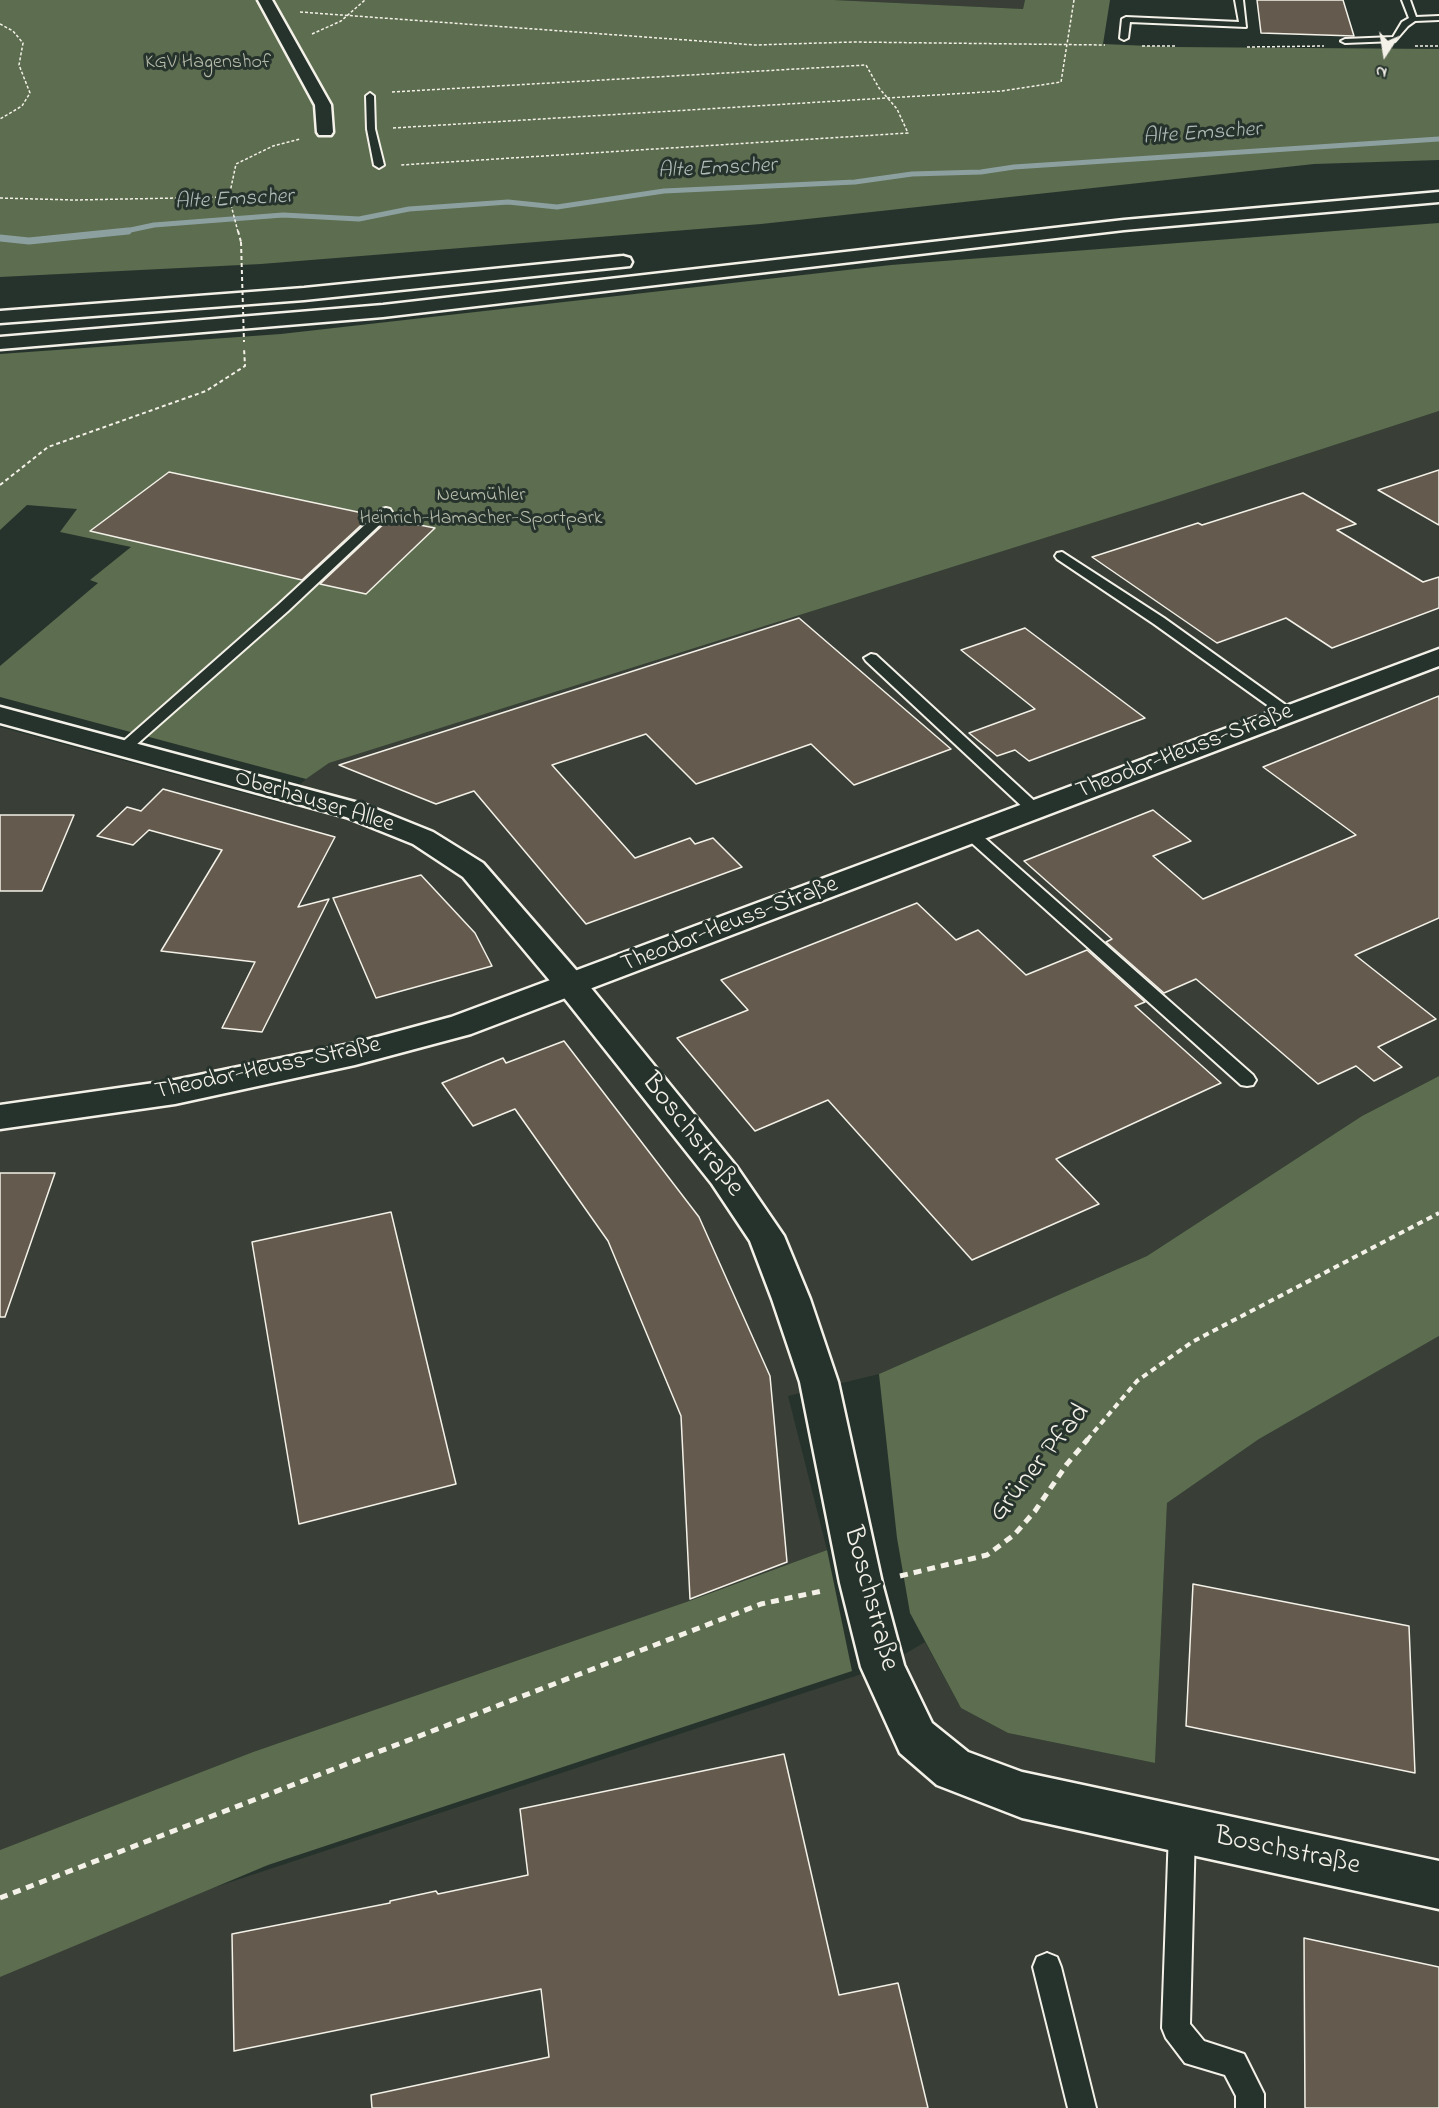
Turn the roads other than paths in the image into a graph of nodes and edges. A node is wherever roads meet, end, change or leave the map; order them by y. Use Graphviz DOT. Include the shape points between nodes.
graph roads {
  1 [pos="1239,0"];
  2 [pos="1406,0"];
  3 [pos="267,5"];
  4 [pos="1439,18"];
  5 [pos="1413,19"];
  6 [pos="1124,38"];
  7 [pos="1345,41"];
  8 [pos="370,96"];
  9 [pos="325,132"];
  10 [pos="380,165"];
  11 [pos="1439,197"];
  12 [pos="644,259"];
  13 [pos="0,317"];
  14 [pos="0,343"];
  15 [pos="386,513"];
  16 [pos="1062,556"];
  17 [pos="1439,657"];
  18 [pos="871,658"];
  19 [pos="1289,714"];
  20 [pos="0,715"];
  21 [pos="123,749"];
  22 [pos="1035,810"];
  23 [pos="971,834"];
  24 [pos="572,986"];
  25 [pos="1247,1080"];
  26 [pos="0,1117"];
  27 [pos="1182,1831"];
  28 [pos="1439,1885"];
  29 [pos="1047,1967"];
  30 [pos="1082,2108"];
  31 [pos="1250,2108"];
  1 -- 6 [label="lane" via="1245,28 1126,19"];
  2 -- 5 [label="lane"];
  3 -- 9 [label="main road" via="323,105"];
  4 -- 5 [label="lane"];
  5 -- 7 [label="lane" via="1395,39"];
  8 -- 10 [label="lane" via="371,129"];
  11 -- 14 [label="main road" via="1124,225 383,311"];
  12 -- 13 [label="main road" via="304,294"];
  15 -- 21 [label="lane"];
  16 -- 19 [label="lane"];
  17 -- 19 [label="main road, Theodor-Heuss-Straße"];
  18 -- 22 [label="lane"];
  19 -- 22 [label="main road, Theodor-Heuss-Straße"];
  20 -- 21 [label="main road, Oberhauser Allee"];
  21 -- 24 [label="main road, Oberhauser Allee" via="356,811 423,838 473,870"];
  22 -- 23 [label="main road, Theodor-Heuss-Straße"];
  23 -- 24 [label="main road, Theodor-Heuss-Straße"];
  23 -- 25 [label="lane"];
  24 -- 26 [label="main road, Theodor-Heuss-Straße" via="460,1026 355,1054 175,1092"];
  24 -- 27 [label="main road, Boschstraße" via="724,1175 766,1236 819,1382 861,1583 884,1667 916,1738 953,1769 1022,1795"];
  27 -- 28 [label="main road, Boschstraße"];
  27 -- 31 [label="lane" via="1176,2028 1195,2053 1234,2064 1250,2094"];
  29 -- 30 [label="lane"];
}
